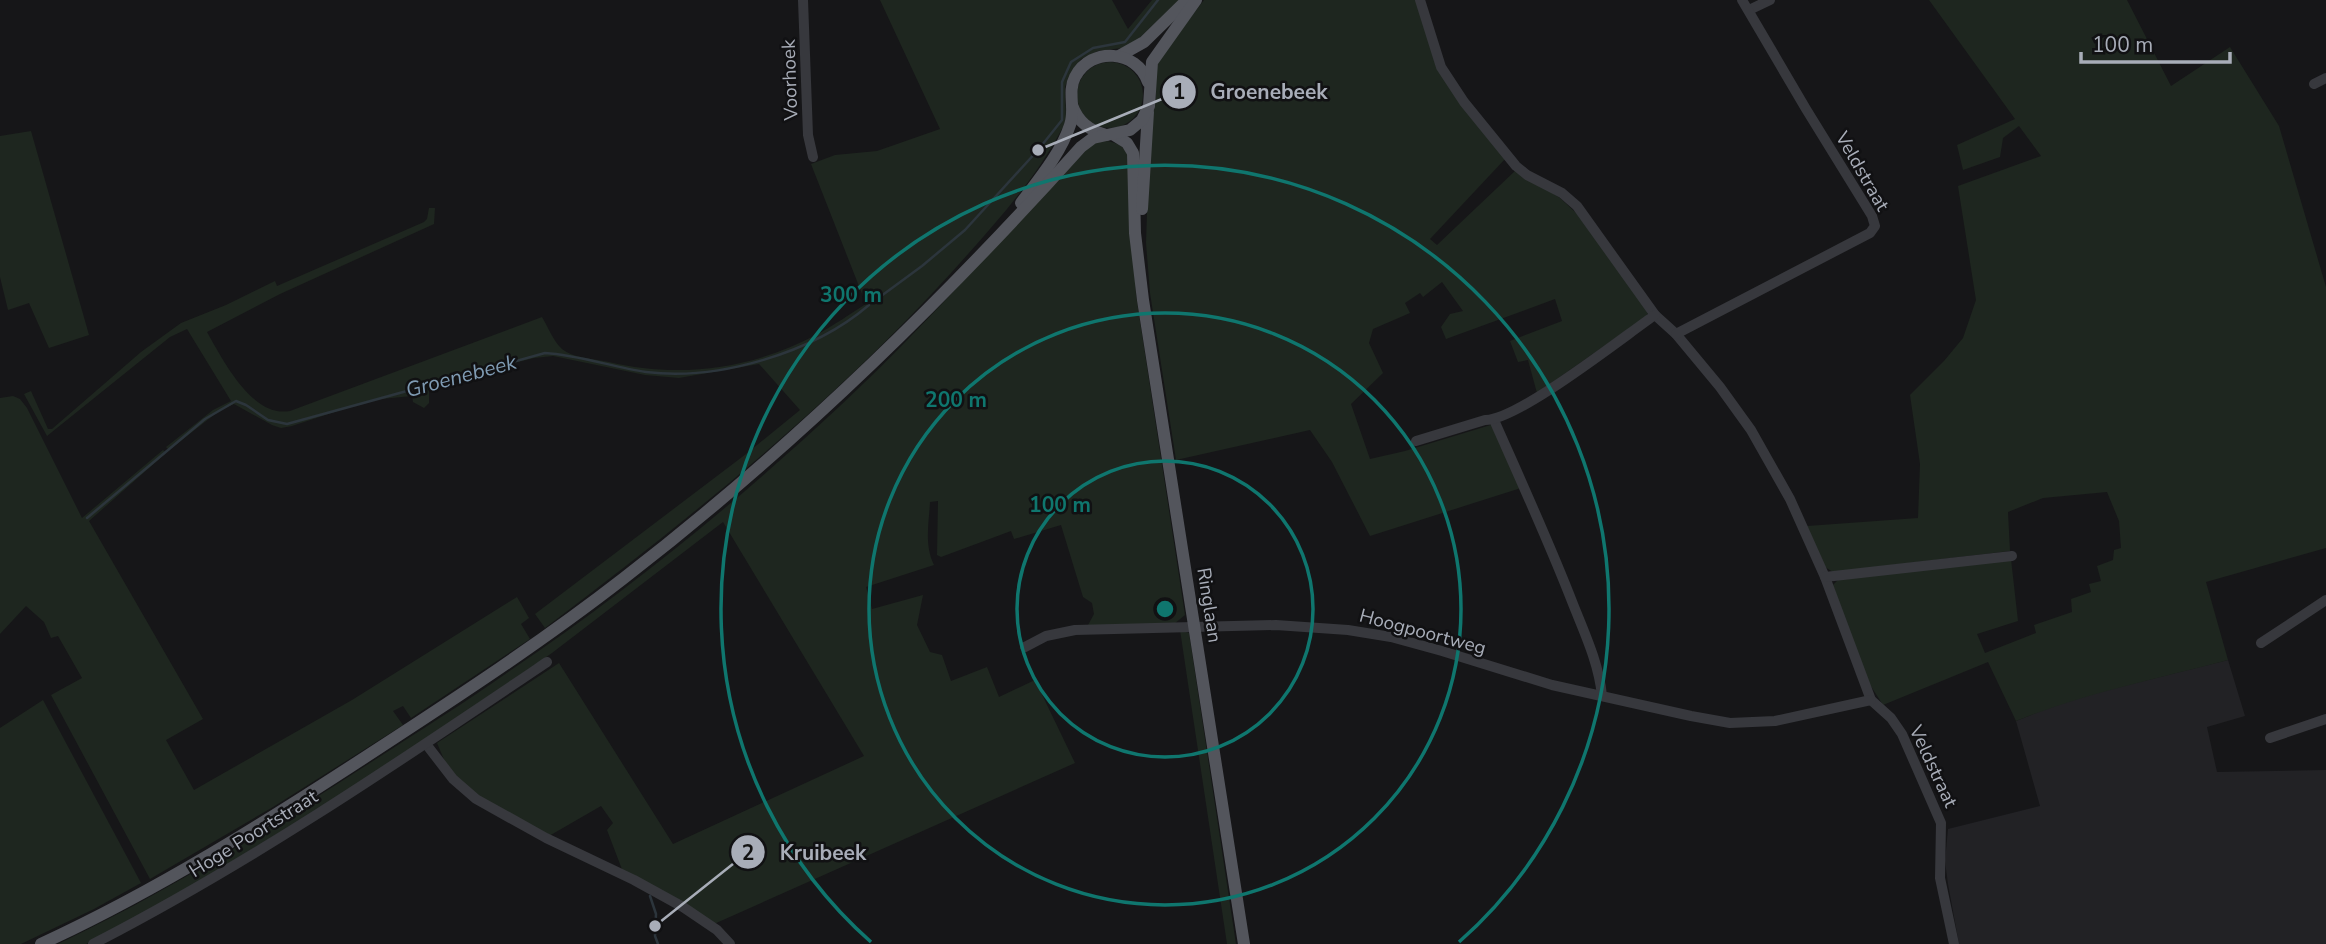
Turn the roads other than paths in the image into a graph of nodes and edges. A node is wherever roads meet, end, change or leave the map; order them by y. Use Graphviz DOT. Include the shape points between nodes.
graph roads {
  1 [pos="803,0"];
  2 [pos="1187,0"];
  3 [pos="1196,0"];
  4 [pos="1420,0"];
  5 [pos="1742,0"];
  6 [pos="1770,0"];
  7 [pos="1749,10"];
  8 [pos="1119,56"];
  9 [pos="2326,78"];
  10 [pos="2314,84"];
  11 [pos="1150,89"];
  12 [pos="1071,102"];
  13 [pos="1149,106"];
  14 [pos="1110,135"];
  15 [pos="813,157"];
  16 [pos="997,236"];
  17 [pos="1140,272"];
  18 [pos="1655,315"];
  19 [pos="1676,334"];
  20 [pos="1494,420"];
  21 [pos="1416,441"];
  22 [pos="2012,556"];
  23 [pos="1825,577"];
  24 [pos="2326,600"];
  25 [pos="1194,626"];
  26 [pos="2261,643"];
  27 [pos="1025,647"];
  28 [pos="547,662"];
  29 [pos="1602,696"];
  30 [pos="1871,699"];
  31 [pos="2326,719"];
  32 [pos="2270,738"];
  33 [pos="426,744"];
  34 [pos="41,944"];
  35 [pos="93,944"];
  36 [pos="730,944"];
  37 [pos="1244,944"];
  38 [pos="1954,944"];
  1 -- 15 [label="street, Voorhoek" via="808,135"];
  2 -- 8 [label="main road" via="1144,42"];
  3 -- 11 [label="main road" via="1156,53 1150,67"];
  4 -- 18 [label="street, Veldstraat" via="1441,67 1464,102 1516,166 1577,206"];
  5 -- 7 [label="street, Veldstraat"];
  6 -- 7 [label="street"];
  7 -- 19 [label="street, Veldstraat" via="1875,226 1870,233"];
  8 -- 11 [label="main road" via="1136,64"];
  8 -- 12 [label="main road" via="1097,58 1085,65 1071,88"];
  9 -- 10 [label="street"];
  11 -- 13 [label="main road"];
  12 -- 14 [label="main road" via="1083,124"];
  12 -- 16 [label="main road" via="1071,122 1060,145"];
  13 -- 14 [label="main road" via="1130,130"];
  13 -- 17 [label="main road, Ringlaan"];
  14 -- 16 [label="main road" via="1093,138 1081,147"];
  14 -- 17 [label="main road, Ringlaan" via="1127,143 1133,153"];
  16 -- 34 [label="main road" via="891,347 772,457 544,638 246,835"];
  17 -- 25 [label="main road, Ringlaan"];
  18 -- 19 [label="street, Veldstraat"];
  18 -- 20 [label="street" via="1533,400"];
  19 -- 23 [label="street, Veldstraat" via="1751,430 1790,499"];
  20 -- 21 [label="street"];
  20 -- 29 [label="street" via="1560,570 1590,647"];
  22 -- 23 [label="street"];
  23 -- 30 [label="street, Veldstraat"];
  24 -- 26 [label="street"];
  25 -- 27 [label="street, Hoogpoortweg" via="1075,631 1046,636"];
  25 -- 29 [label="street, Hoogpoortweg" via="1276,625 1391,637"];
  25 -- 37 [label="main road, Ringlaan"];
  28 -- 33 [label="street, Hoge Poortstraat"];
  29 -- 30 [label="street, Hoogpoortweg" via="1715,721 1755,723"];
  30 -- 38 [label="street, Veldstraat" via="1902,734 1941,823 1940,878"];
  31 -- 32 [label="street"];
  33 -- 35 [label="street, Hoge Poortstraat" via="256,854"];
  33 -- 36 [label="street" via="453,779 476,799 683,907"];
}
